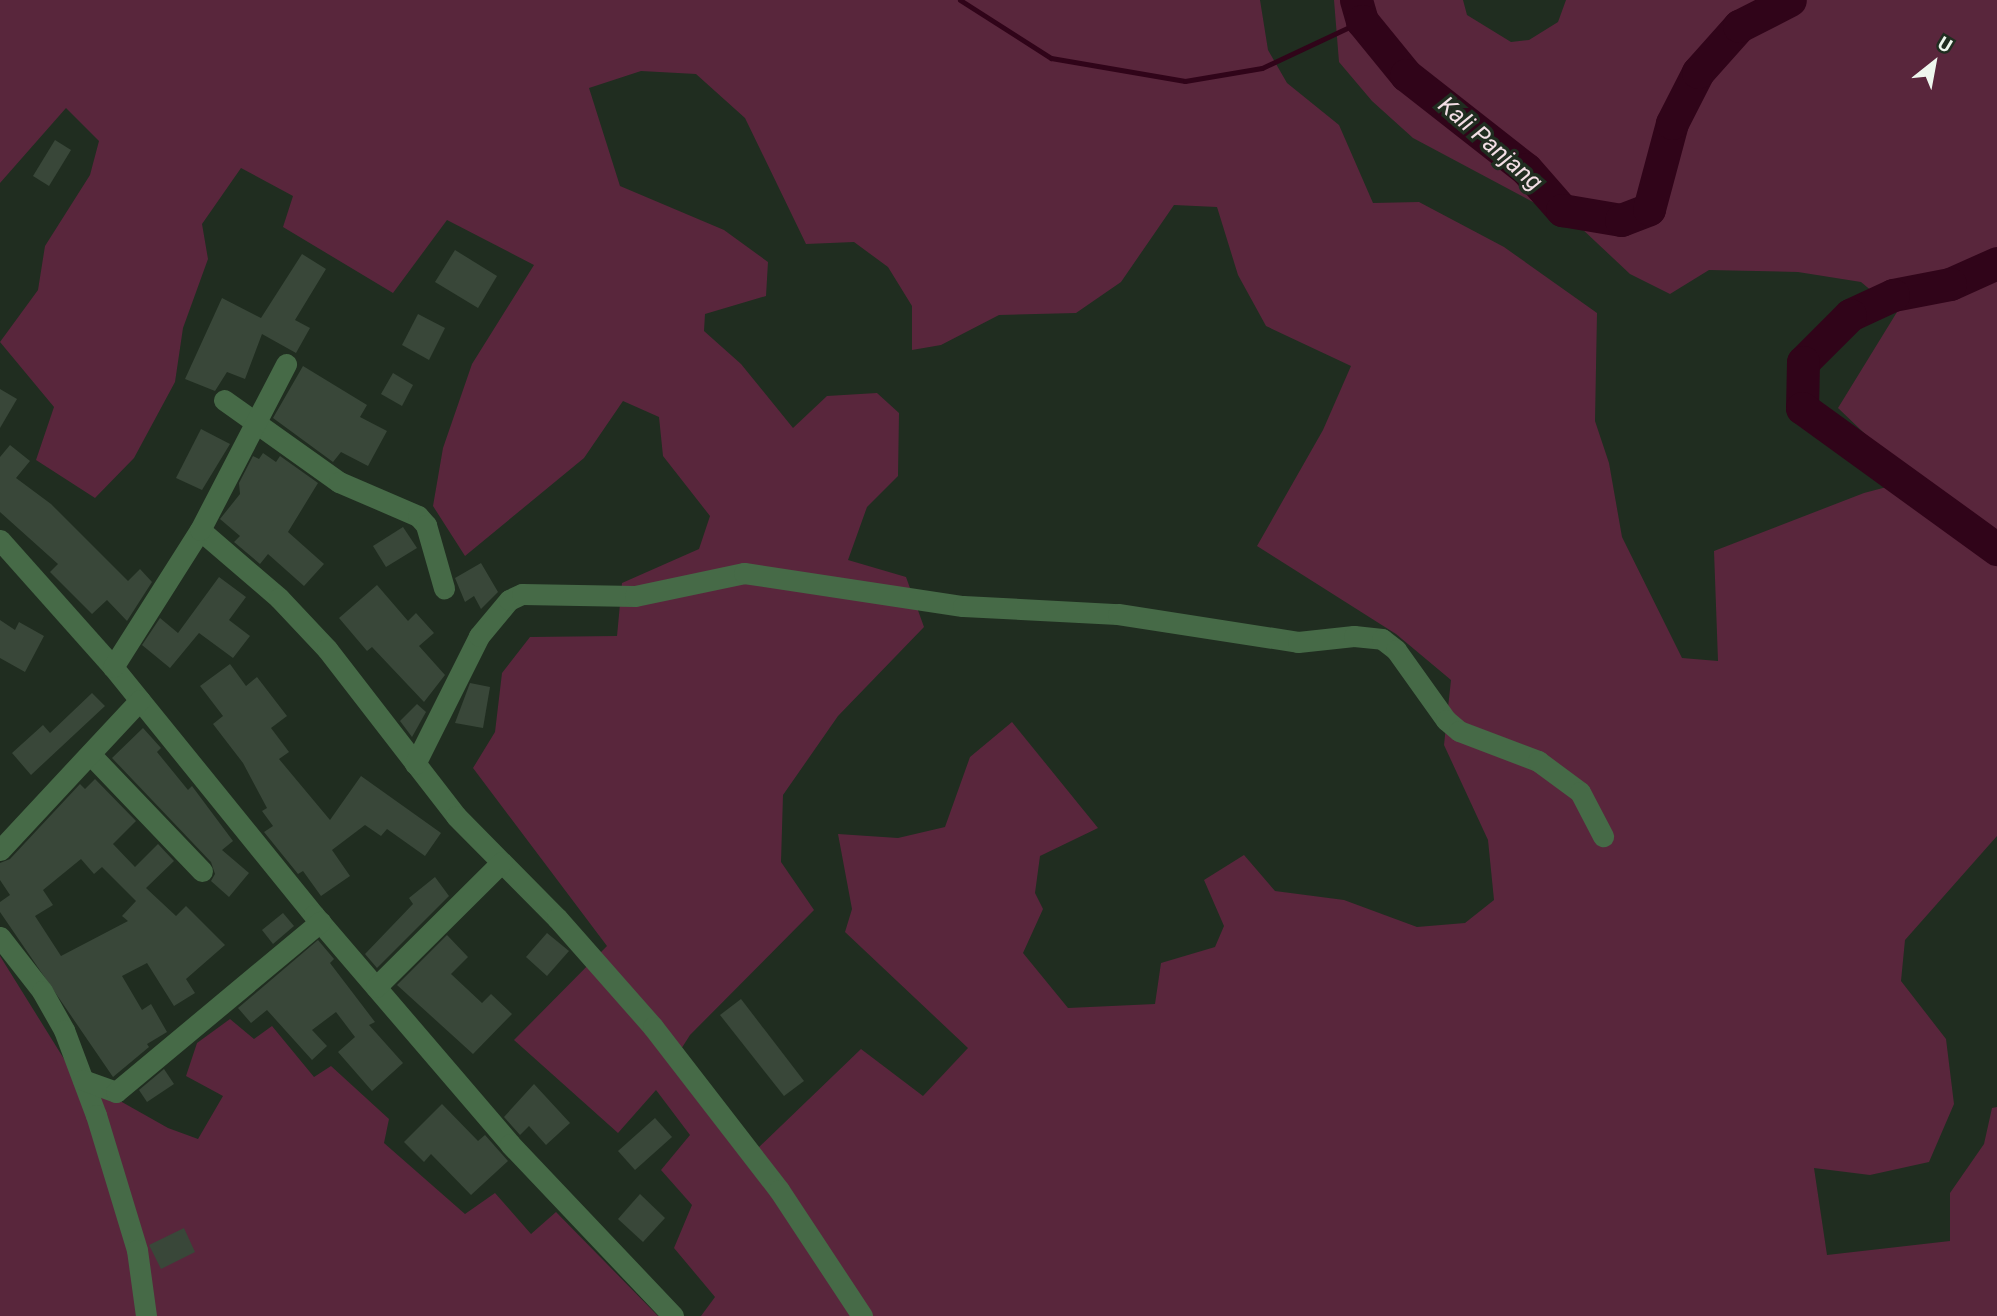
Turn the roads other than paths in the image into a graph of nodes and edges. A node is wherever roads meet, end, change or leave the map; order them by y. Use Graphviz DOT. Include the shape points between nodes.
graph roads {
  1 [pos="286,364"];
  2 [pos="224,400"];
  3 [pos="257,427"];
  4 [pos="200,530"];
  5 [pos="0,540"];
  6 [pos="444,588"];
  7 [pos="113,667"];
  8 [pos="140,700"];
  9 [pos="90,754"];
  10 [pos="415,764"];
  11 [pos="1603,836"];
  12 [pos="0,850"];
  13 [pos="502,862"];
  14 [pos="202,871"];
  15 [pos="320,922"];
  16 [pos="0,937"];
  17 [pos="376,987"];
  18 [pos="83,1080"];
  19 [pos="146,1316"];
  20 [pos="673,1316"];
  21 [pos="862,1316"];
  1 -- 3 [label="street" via="260,410"];
  2 -- 3 [label="street"];
  3 -- 4 [label="street"];
  3 -- 6 [label="street" via="339,482 418,516 426,526"];
  4 -- 7 [label="street"];
  4 -- 10 [label="street" via="279,598 327,649"];
  5 -- 7 [label="street"];
  7 -- 8 [label="street"];
  8 -- 9 [label="street"];
  8 -- 15 [label="street"];
  9 -- 12 [label="street"];
  9 -- 14 [label="street"];
  10 -- 11 [label="street" via="479,636 509,600 522,594 635,596 744,573 963,606 1118,614 1298,642 1374,636 1396,650 1446,720 1459,731 1538,761 1580,792"];
  10 -- 13 [label="street"];
  13 -- 17 [label="street"];
  13 -- 21 [label="street" via="653,1027 779,1190"];
  15 -- 17 [label="street"];
  15 -- 18 [label="street" via="116,1092"];
  16 -- 18 [label="street" via="43,991"];
  17 -- 20 [label="street" via="510,1144"];
  18 -- 19 [label="street" via="137,1250"];
}
